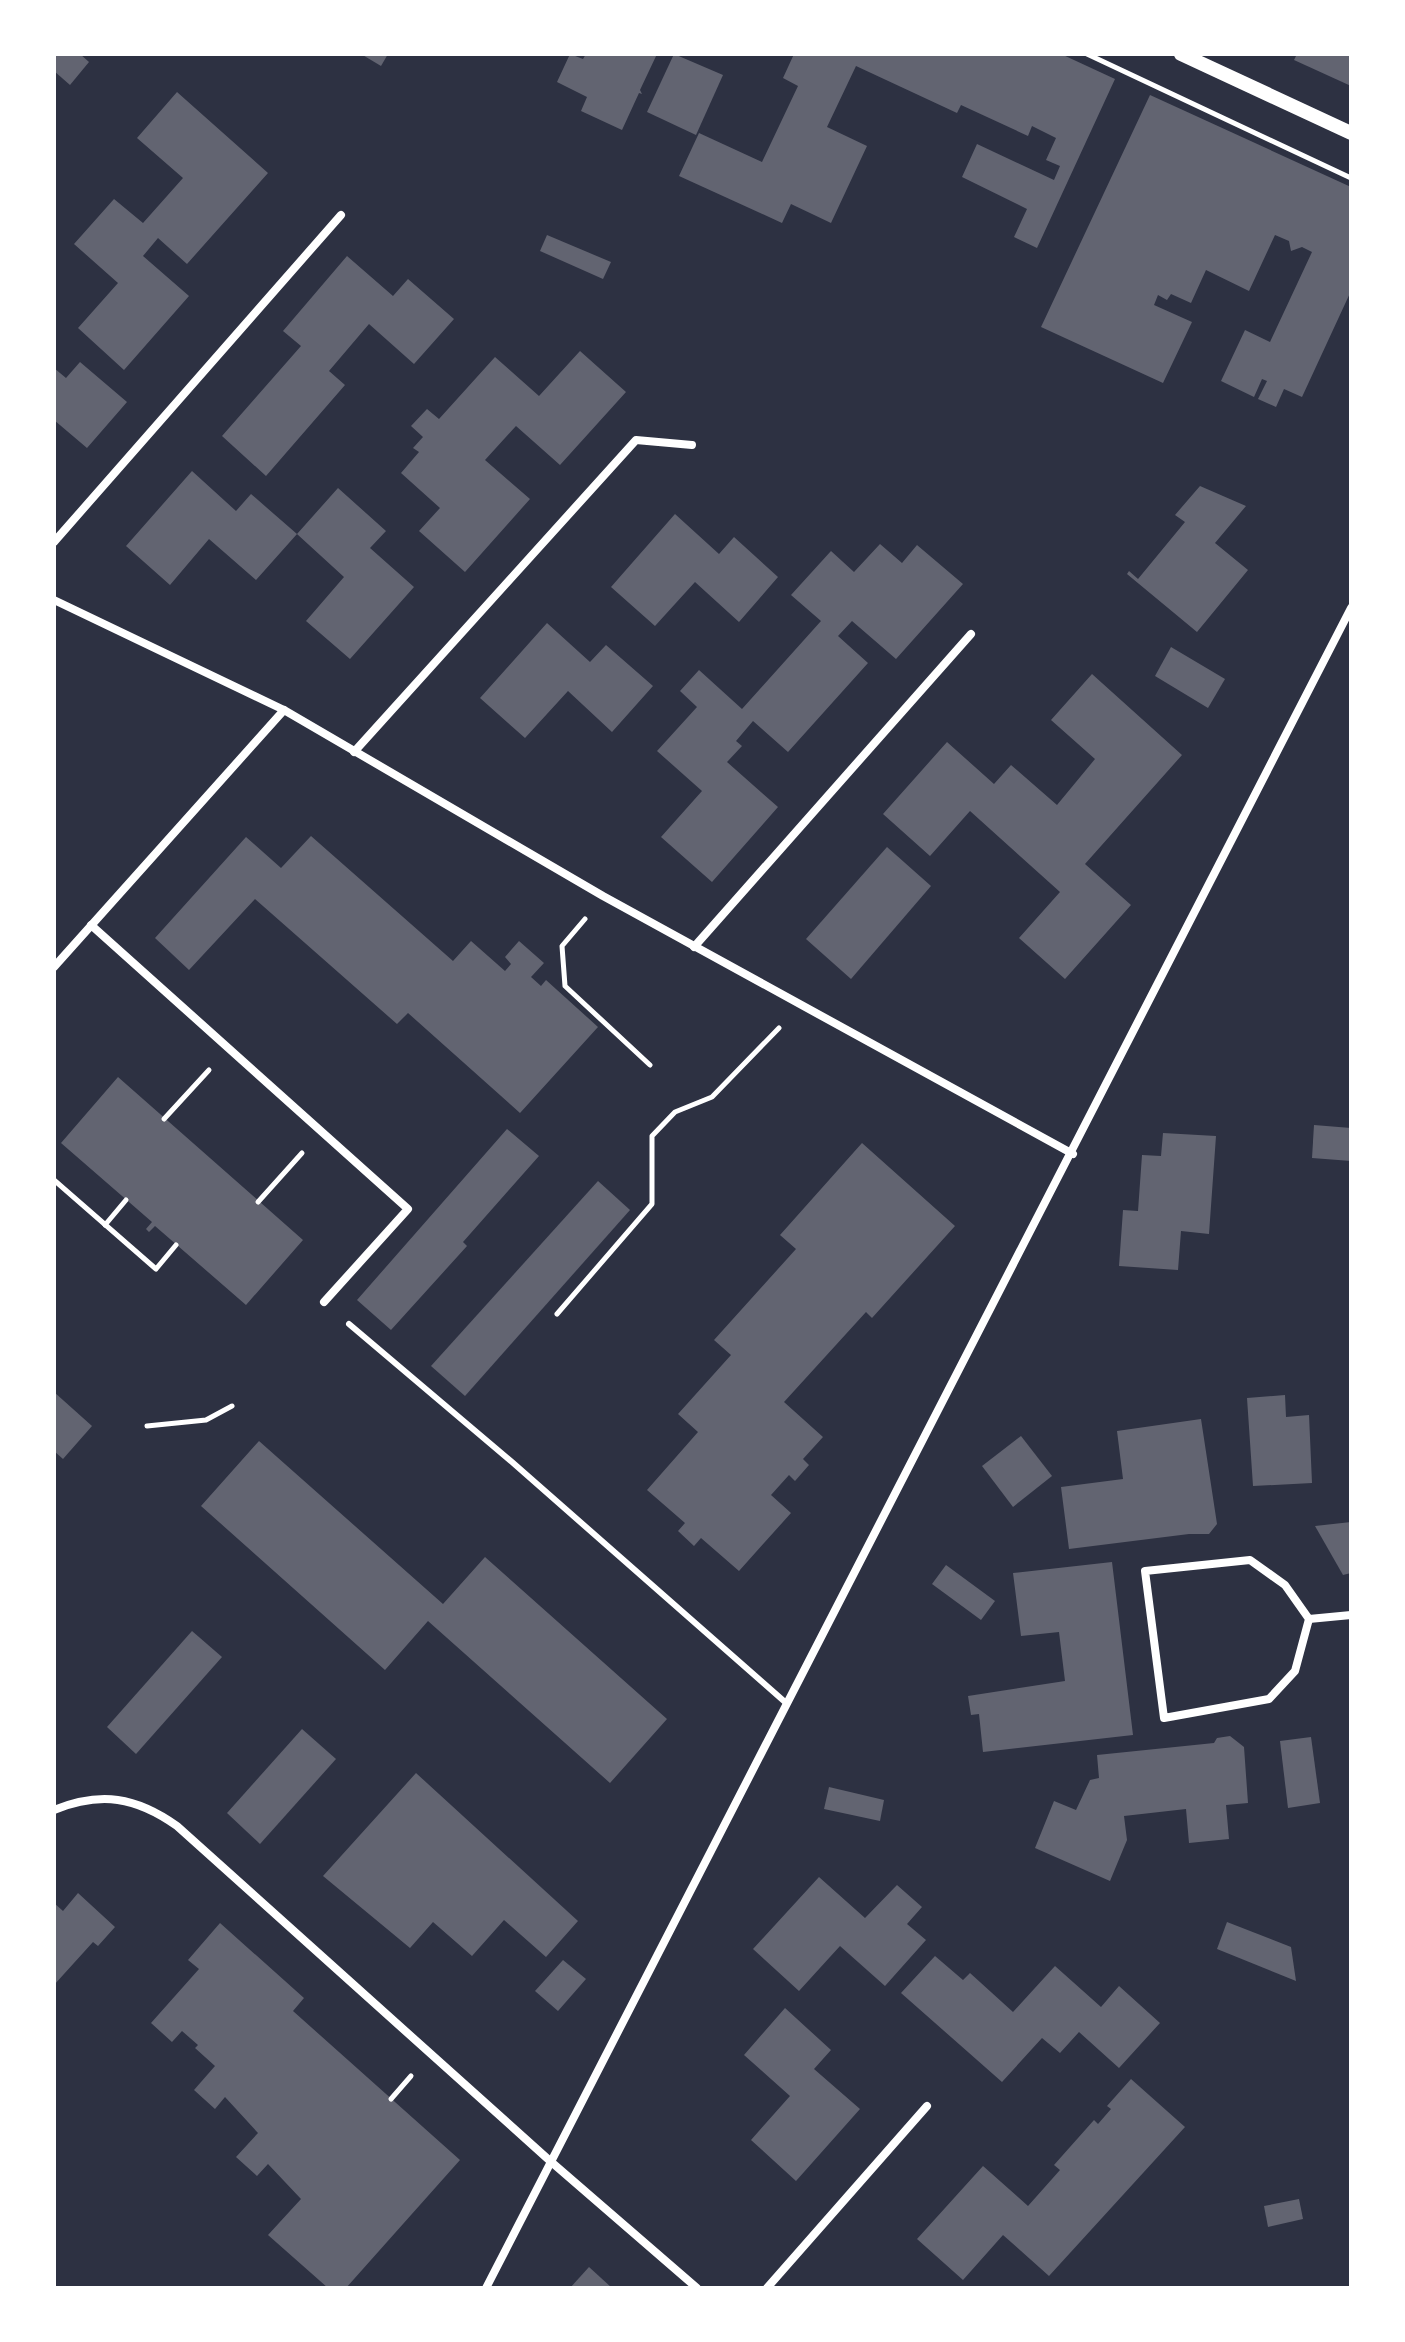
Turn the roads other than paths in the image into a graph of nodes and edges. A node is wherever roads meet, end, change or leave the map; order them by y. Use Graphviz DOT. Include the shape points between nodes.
graph roads {
  1 [pos="1181,54"];
  2 [pos="1351,133"];
  3 [pos="341,215"];
  4 [pos="692,445"];
  5 [pos="54,542"];
  6 [pos="54,600"];
  7 [pos="1351,608"];
  8 [pos="971,634"];
  9 [pos="284,710"];
  10 [pos="354,752"];
  11 [pos="91,925"];
  12 [pos="694,947"];
  13 [pos="54,967"];
  14 [pos="1073,1154"];
  15 [pos="324,1302"];
  16 [pos="349,1324"];
  17 [pos="1351,1615"];
  18 [pos="1309,1619"];
  19 [pos="785,1702"];
  20 [pos="54,1810"];
  21 [pos="927,2106"];
  22 [pos="549,2160"];
  23 [pos="486,2288"];
  24 [pos="697,2288"];
  25 [pos="767,2288"];
  1 -- 2 [label="street"];
  3 -- 5 [label="street"];
  4 -- 10 [label="street" via="636,440"];
  6 -- 9 [label="street"];
  7 -- 14 [label="street"];
  8 -- 12 [label="street"];
  9 -- 10 [label="street"];
  9 -- 11 [label="street"];
  10 -- 12 [label="street"];
  11 -- 13 [label="street"];
  11 -- 15 [label="street" via="408,1209"];
  12 -- 14 [label="street"];
  14 -- 19 [label="street"];
  16 -- 19 [label="lane"];
  17 -- 18 [label="street"];
  18 -- 18 [label="street" via="1295,1671 1269,1699 1164,1718 1145,1571 1250,1560 1285,1585"];
  19 -- 22 [label="street"];
  20 -- 22 [label="street" via="105,1796 133,1801 177,1826"];
  21 -- 25 [label="street"];
  22 -- 23 [label="street"];
  22 -- 24 [label="street"];
}
